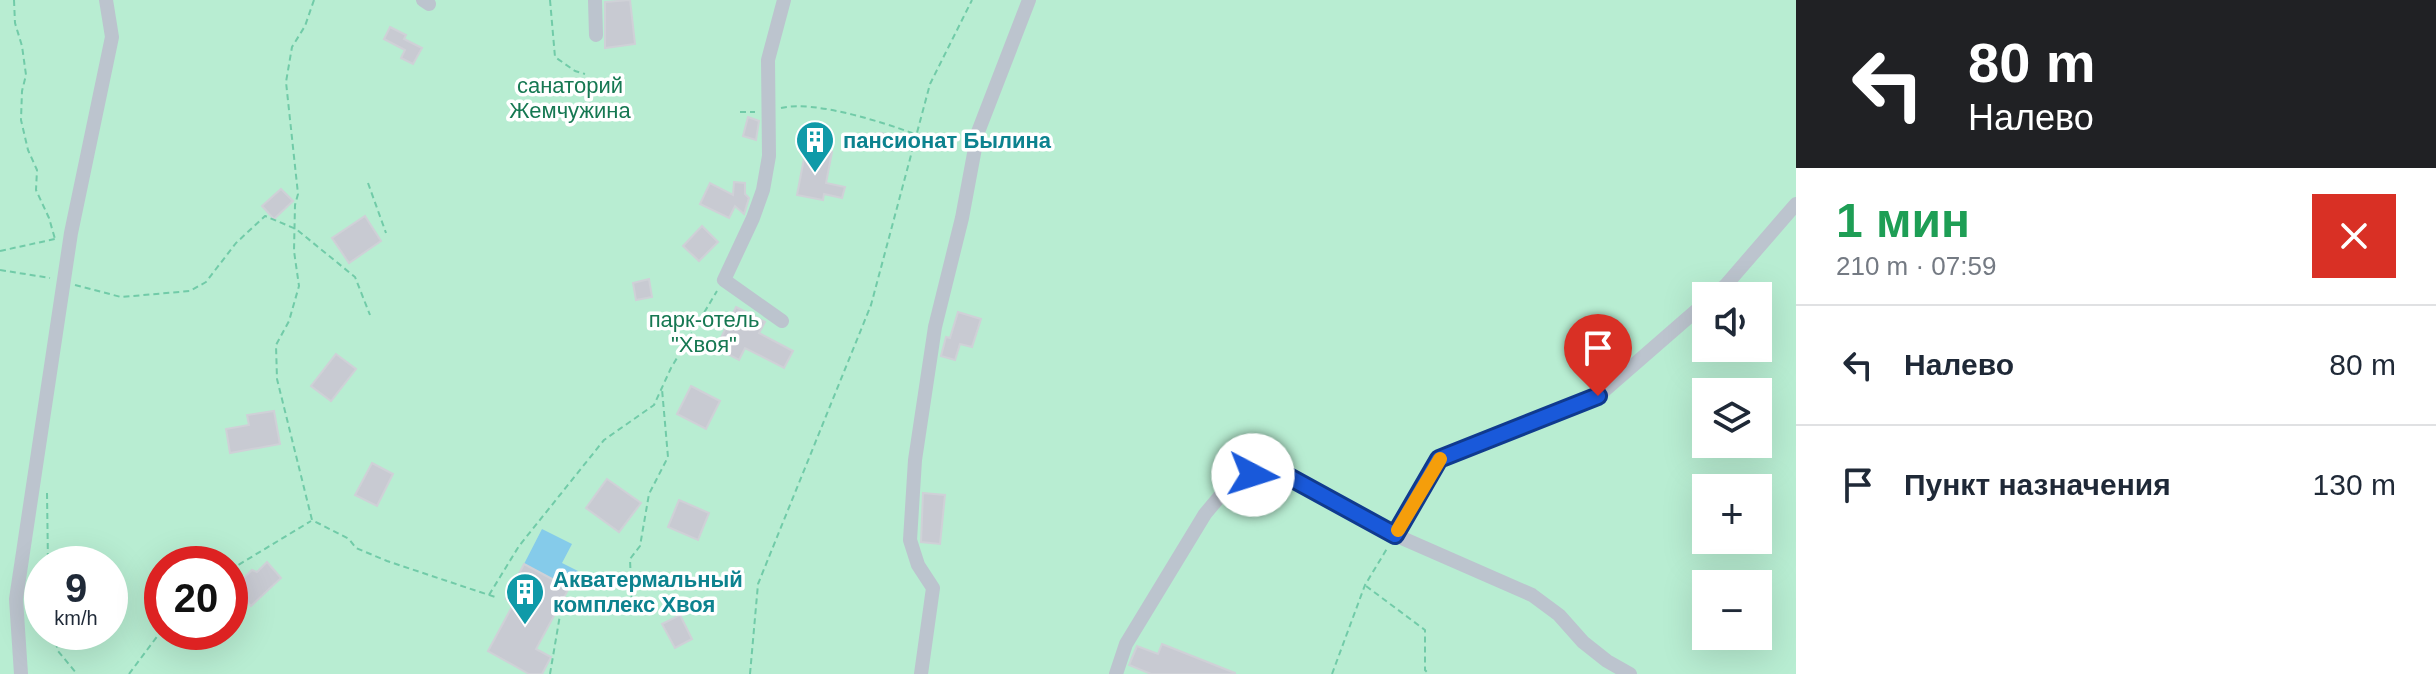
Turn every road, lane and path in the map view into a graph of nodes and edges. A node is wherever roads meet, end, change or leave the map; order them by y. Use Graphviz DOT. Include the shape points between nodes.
graph roads {
  1 [pos="14,0"];
  2 [pos="106,0"];
  3 [pos="314,0"];
  4 [pos="550,0"];
  5 [pos="595,0"];
  6 [pos="784,0"];
  7 [pos="972,0"];
  8 [pos="1029,0"];
  9 [pos="596,35"];
  10 [pos="585,74"];
  11 [pos="769,111"];
  12 [pos="740,112"];
  13 [pos="917,135"];
  14 [pos="368,183"];
  15 [pos="1796,204"];
  16 [pos="296,229"];
  17 [pos="71,233"];
  18 [pos="386,233"];
  19 [pos="55,239"];
  20 [pos="0,251"];
  21 [pos="724,280"];
  22 [pos="1728,282"];
  23 [pos="133,296"];
  24 [pos="1692,314"];
  25 [pos="370,315"];
  26 [pos="782,321"];
  27 [pos="662,388"];
  28 [pos="47,494"];
  29 [pos="312,520"];
  30 [pos="1395,535"];
  31 [pos="48,546"];
  32 [pos="248,559"];
  33 [pos="1365,585"];
  34 [pos="489,595"];
  35 [pos="498,598"];
  36 [pos="632,608"];
  37 [pos="560,615"];
  38 [pos="58,650"];
  39 [pos="147,650"];
  40 [pos="21,674"];
  41 [pos="77,674"];
  42 [pos="129,674"];
  43 [pos="550,674"];
  44 [pos="750,674"];
  45 [pos="921,674"];
  46 [pos="1116,674"];
  47 [pos="1332,674"];
  48 [pos="1429,674"];
  49 [pos="1630,674"];
  1 -- 19 [label="path" via="26,75 21,120 37,170 36,190"];
  2 -- 17 [label="street" via="112,37"];
  3 -- 16 [label="path" via="292,47 286,82 298,194"];
  4 -- 10 [label="path" via="555,57"];
  5 -- 9 [label="street"];
  6 -- 11 [label="street" via="768,60"];
  7 -- 13 [label="path" via="930,84"];
  8 -- 45 [label="street" via="978,132 935,327 915,460 910,540 933,588"];
  11 -- 12 [label="path"];
  11 -- 13 [label="path" via="792,106 835,112"];
  11 -- 21 [label="street" via="763,190"];
  13 -- 44 [label="path" via="871,305 758,584"];
  14 -- 18 [label="path"];
  15 -- 22 [label="street"];
  16 -- 23 [label="path" via="265,216 206,282 190,291"];
  16 -- 25 [label="path" via="355,277"];
  16 -- 29 [label="path" via="299,286 276,345 277,379"];
  17 -- 19 [label="path"];
  17 -- 40 [label="street" via="16,599"];
  19 -- 20 [label="path"];
  21 -- 26 [label="street"];
  21 -- 27 [label="path"];
  24 -- 30 [label="street" via="1598,396 1439,459"];
  27 -- 34 [label="path" via="654,405 604,440 519,546"];
  27 -- 36 [label="path" via="668,457 649,494 640,546 630,559"];
  28 -- 31 [label="path"];
  29 -- 32 [label="path"];
  29 -- 34 [label="path" via="356,548"];
  30 -- 33 [label="path"];
  30 -- 46 [label="street" via="1280,472 1253,475 1226,489 1205,514 1126,644"];
  30 -- 49 [label="street" via="1532,595 1583,642"];
  33 -- 47 [label="path"];
  33 -- 48 [label="path" via="1425,630"];
  34 -- 35 [label="path"];
  37 -- 43 [label="path"];
  38 -- 41 [label="path"];
  39 -- 42 [label="path"];
}
